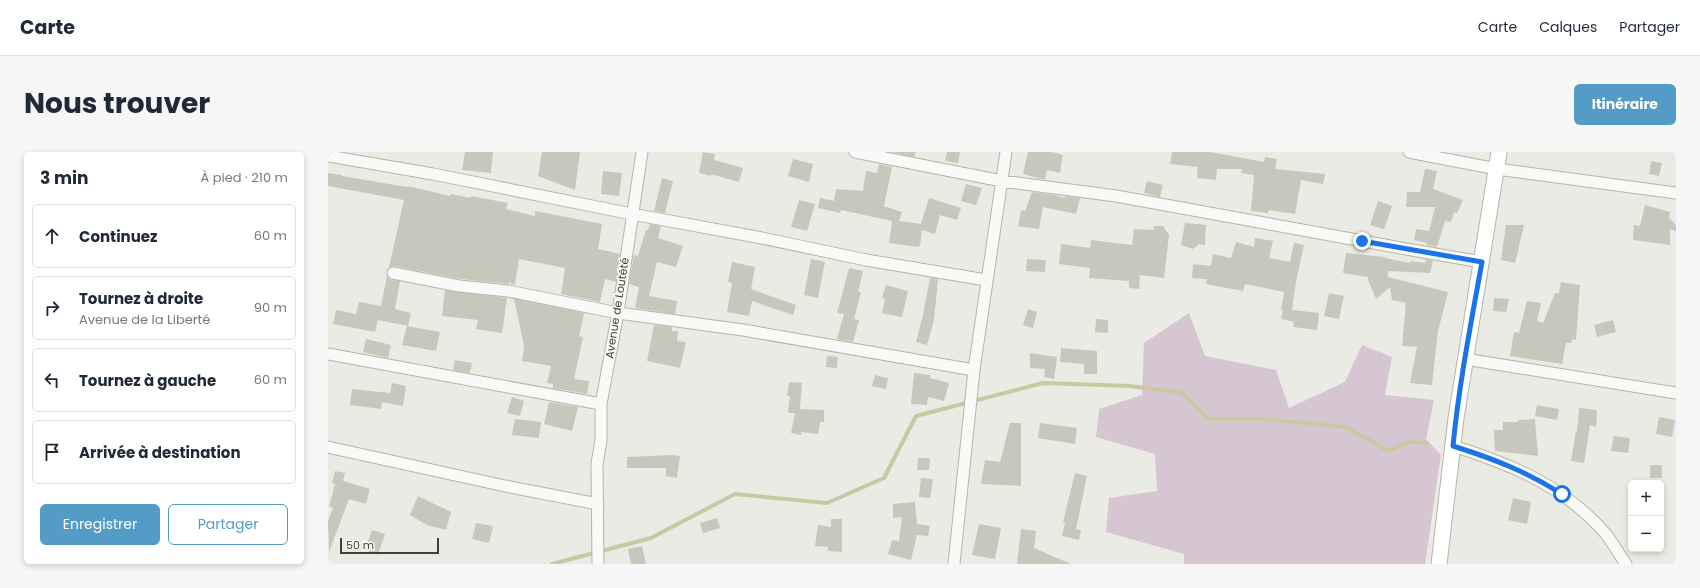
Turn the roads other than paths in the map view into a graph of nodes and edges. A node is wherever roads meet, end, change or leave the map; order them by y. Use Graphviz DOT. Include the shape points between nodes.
graph roads {
  1 [pos="642,152"];
  2 [pos="855,152"];
  3 [pos="1006,152"];
  4 [pos="1409,152"];
  5 [pos="1499,152"];
  6 [pos="328,156"];
  7 [pos="1497,169"];
  8 [pos="1002,181"];
  9 [pos="1676,193"];
  10 [pos="632,214"];
  11 [pos="1482,262"];
  12 [pos="393,274"];
  13 [pos="986,280"];
  14 [pos="618,313"];
  15 [pos="328,354"];
  16 [pos="1465,359"];
  17 [pos="974,370"];
  18 [pos="1676,393"];
  19 [pos="601,404"];
  20 [pos="1453,446"];
  21 [pos="328,447"];
  22 [pos="598,504"];
  23 [pos="598,564"];
  24 [pos="954,564"];
  25 [pos="1439,564"];
  26 [pos="1626,564"];
  1 -- 10 [label="street, Avenue de Loutété"];
  2 -- 8 [label="street"];
  3 -- 8 [label="street"];
  4 -- 7 [label="street"];
  5 -- 7 [label="street"];
  6 -- 10 [label="street"];
  7 -- 9 [label="street"];
  7 -- 11 [label="street"];
  8 -- 11 [label="street" via="1116,196"];
  8 -- 13 [label="street"];
  10 -- 13 [label="street" via="866,260"];
  10 -- 14 [label="street, Avenue de Loutété"];
  11 -- 16 [label="street"];
  12 -- 14 [label="street" via="459,286 534,295"];
  13 -- 17 [label="street"];
  14 -- 17 [label="street" via="743,330"];
  14 -- 19 [label="street, Avenue de Loutété"];
  15 -- 19 [label="street"];
  16 -- 18 [label="street"];
  16 -- 20 [label="street"];
  17 -- 24 [label="street"];
  19 -- 22 [label="street, Avenue de Loutété" via="601,440 597,464"];
  20 -- 25 [label="street"];
  20 -- 26 [label="street" via="1493,458 1518,469 1562,494 1606,534"];
  21 -- 22 [label="street"];
  22 -- 23 [label="street, Avenue de Loutété"];
}
